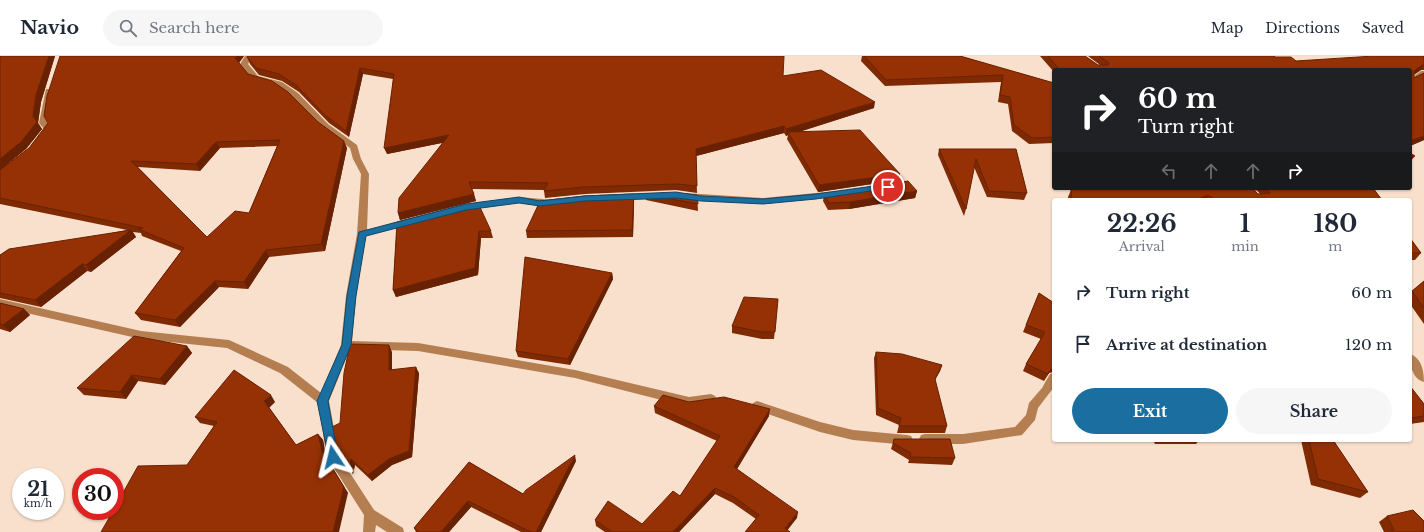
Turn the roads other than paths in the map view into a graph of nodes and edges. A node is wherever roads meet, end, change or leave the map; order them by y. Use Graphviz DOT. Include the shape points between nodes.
graph roads {
  1 [pos="249,56"];
  2 [pos="1424,73"];
  3 [pos="1412,81"];
  4 [pos="52,82"];
  5 [pos="35,146"];
  6 [pos="847,193"];
  7 [pos="615,197"];
  8 [pos="562,201"];
  9 [pos="461,208"];
  10 [pos="423,218"];
  11 [pos="362,234"];
  12 [pos="0,303"];
  13 [pos="346,345"];
  14 [pos="1412,361"];
  15 [pos="1424,378"];
  16 [pos="1052,380"];
  17 [pos="725,398"];
  18 [pos="322,401"];
  19 [pos="746,403"];
  20 [pos="370,514"];
  21 [pos="369,532"];
  22 [pos="398,532"];
  1 -- 11 [label="street" via="244,64 255,78 279,84 295,95 325,126 354,147 365,174"];
  2 -- 3 [label="street"];
  4 -- 5 [label="street" via="43,123 48,129"];
  6 -- 7 [label="street" via="763,201 672,195"];
  8 -- 9 [label="street" via="540,204 519,200"];
  10 -- 11 [label="street"];
  11 -- 13 [label="street" via="351,296"];
  12 -- 18 [label="street" via="141,334 229,344 284,370"];
  13 -- 17 [label="street" via="418,347 575,374 689,402"];
  13 -- 18 [label="street"];
  14 -- 15 [label="street"];
  16 -- 19 [label="street" via="1033,406 1031,417 1018,432 963,439 905,440 853,435"];
  18 -- 20 [label="street" via="333,457"];
  20 -- 21 [label="street"];
  20 -- 22 [label="street"];
}
